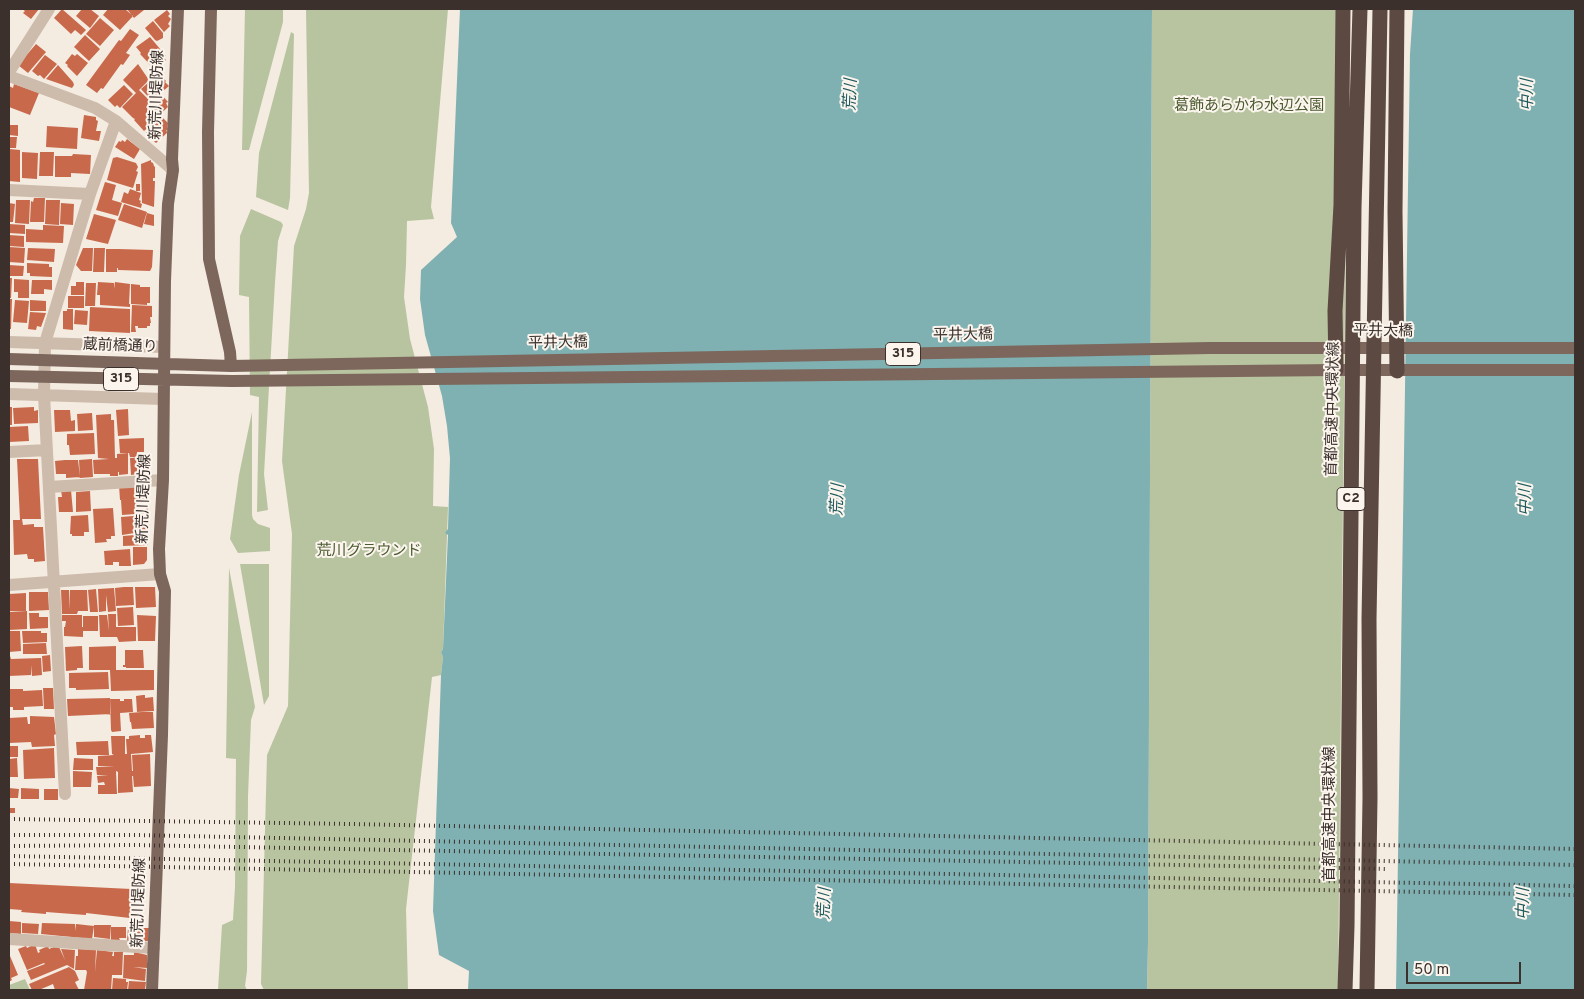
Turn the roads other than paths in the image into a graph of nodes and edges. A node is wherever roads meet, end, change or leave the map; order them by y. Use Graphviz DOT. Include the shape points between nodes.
graph roads {
  1 [pos="49,9"];
  2 [pos="178,9"];
  3 [pos="211,9"];
  4 [pos="1343,9"];
  5 [pos="1360,9"];
  6 [pos="1380,9"];
  7 [pos="1397,9"];
  8 [pos="9,72"];
  9 [pos="9,76"];
  10 [pos="116,121"];
  11 [pos="173,170"];
  12 [pos="9,190"];
  13 [pos="90,194"];
  14 [pos="9,342"];
  15 [pos="45,343"];
  16 [pos="164,347"];
  17 [pos="1335,347"];
  18 [pos="1575,348"];
  19 [pos="1396,349"];
  20 [pos="9,360"];
  21 [pos="231,366"];
  22 [pos="1336,370"];
  23 [pos="1575,370"];
  24 [pos="1397,371"];
  25 [pos="9,376"];
  26 [pos="9,394"];
  27 [pos="44,395"];
  28 [pos="163,399"];
  29 [pos="47,450"];
  30 [pos="9,452"];
  31 [pos="163,480"];
  32 [pos="49,487"];
  33 [pos="160,574"];
  34 [pos="54,581"];
  35 [pos="9,585"];
  36 [pos="65,794"];
  37 [pos="9,939"];
  38 [pos="154,948"];
  39 [pos="152,990"];
  40 [pos="1345,990"];
  41 [pos="1367,990"];
  1 -- 8 [label="street"];
  2 -- 11 [label="main road, 新荒川堤防線"];
  3 -- 21 [label="main road" via="209,258"];
  4 -- 17 [label="highway" via="1341,205"];
  5 -- 40 [label="highway, 首都高速中央環状線 / C2" via="1354,207"];
  6 -- 41 [label="highway, C2"];
  7 -- 19 [label="highway"];
  9 -- 10 [label="street" via="95,108"];
  10 -- 11 [label="street"];
  10 -- 13 [label="street"];
  11 -- 16 [label="main road, 新荒川堤防線" via="168,204"];
  12 -- 13 [label="street"];
  13 -- 15 [label="street"];
  14 -- 15 [label="street"];
  15 -- 16 [label="street"];
  15 -- 27 [label="street"];
  16 -- 28 [label="main road, 新荒川堤防線"];
  17 -- 19 [label="main road, 平井大橋 / 315"];
  17 -- 21 [label="main road, 平井大橋 / 315"];
  17 -- 22 [label="highway"];
  18 -- 19 [label="main road, 平井大橋 / 315"];
  19 -- 24 [label="highway"];
  20 -- 21 [label="main road, 蔵前橋通り / 315"];
  22 -- 24 [label="main road, 315"];
  22 -- 25 [label="main road, 蔵前橋通り / 315" via="232,381"];
  23 -- 24 [label="main road, 315"];
  26 -- 27 [label="street"];
  27 -- 28 [label="street"];
  27 -- 29 [label="street"];
  28 -- 31 [label="main road, 新荒川堤防線"];
  29 -- 30 [label="street"];
  29 -- 32 [label="street"];
  31 -- 32 [label="street"];
  31 -- 33 [label="main road, 新荒川堤防線"];
  32 -- 34 [label="street"];
  33 -- 34 [label="street"];
  33 -- 38 [label="main road, 新荒川堤防線" via="165,591"];
  34 -- 35 [label="street"];
  34 -- 36 [label="street"];
  37 -- 38 [label="street"];
  38 -- 39 [label="main road, 新荒川堤防線"];
}
